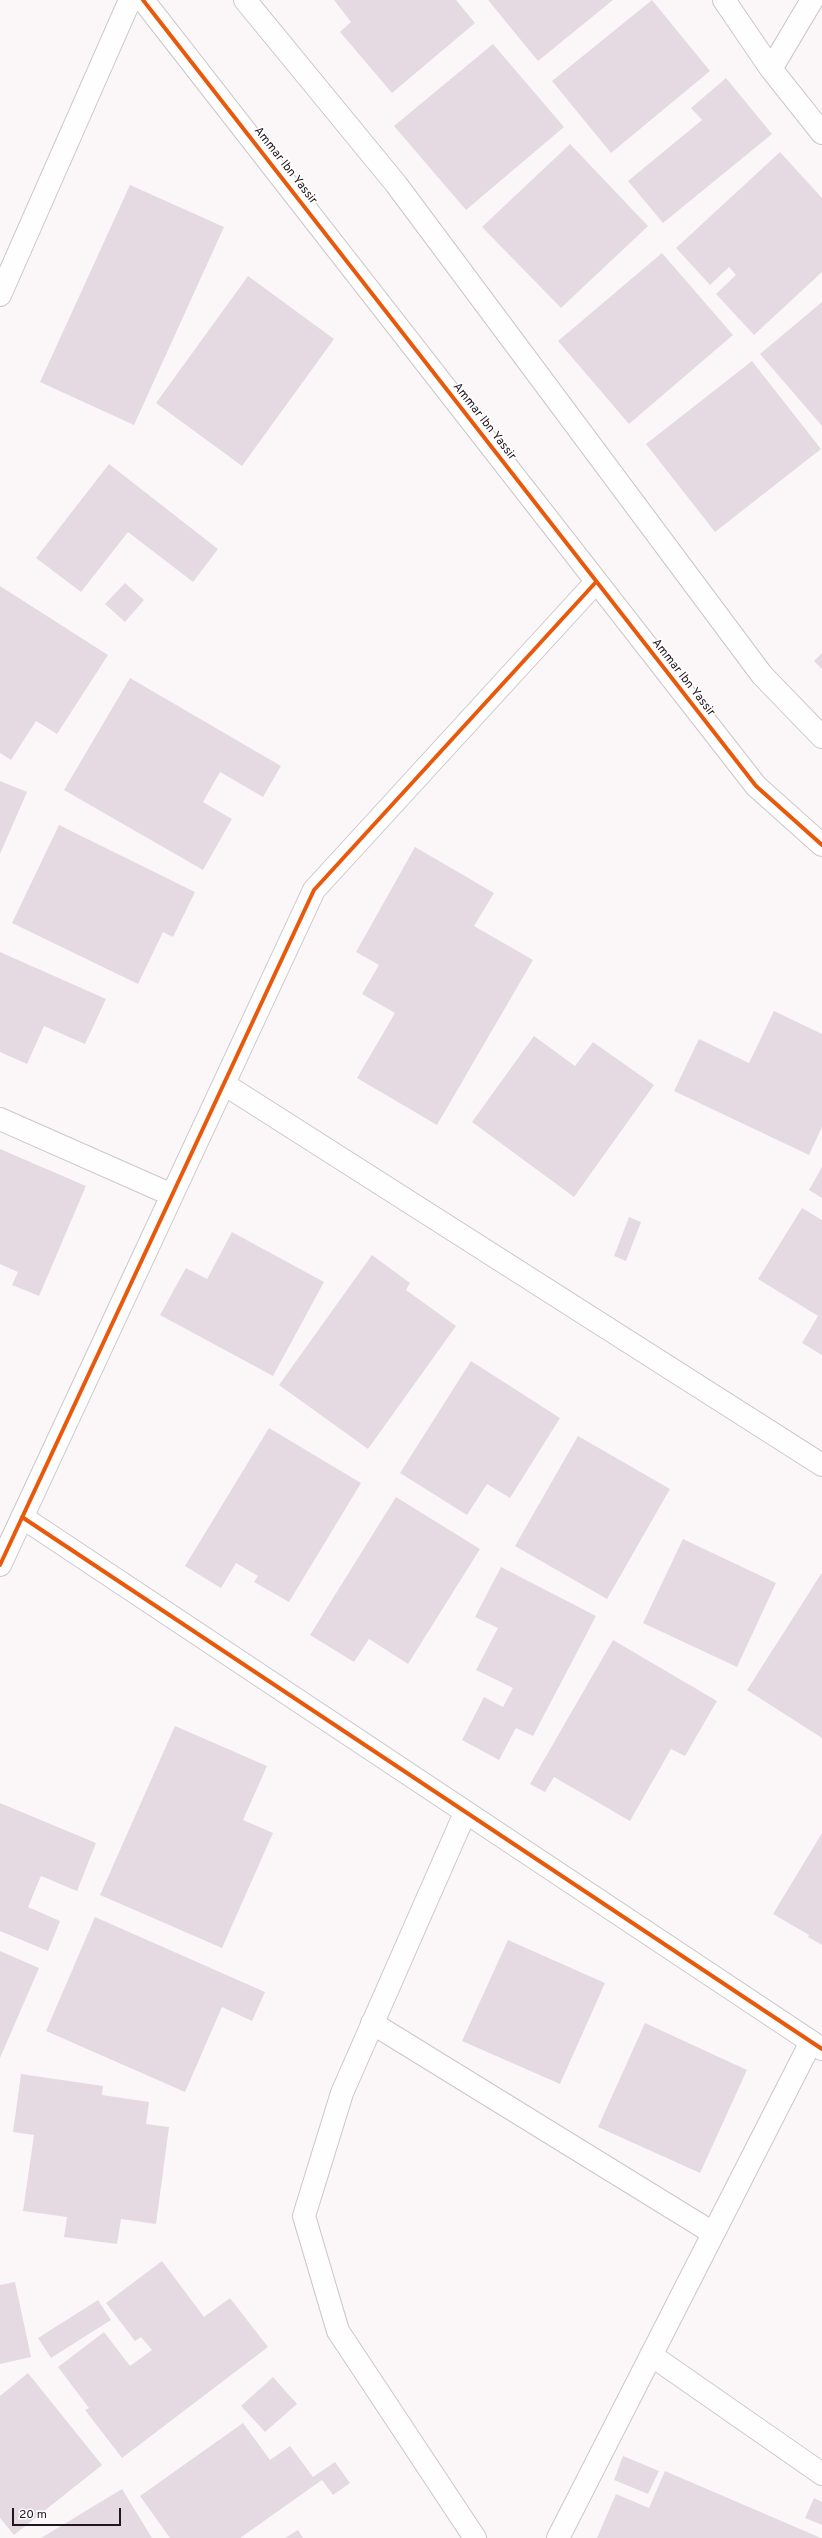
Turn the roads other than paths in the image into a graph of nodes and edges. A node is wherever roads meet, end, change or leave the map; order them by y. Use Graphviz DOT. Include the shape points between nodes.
graph roads {
  1 [pos="130,0"];
  2 [pos="143,0"];
  3 [pos="245,0"];
  4 [pos="724,0"];
  5 [pos="812,0"];
  6 [pos="771,69"];
  7 [pos="822,133"];
  8 [pos="0,296"];
  9 [pos="596,582"];
  10 [pos="822,737"];
  11 [pos="822,845"];
  12 [pos="224,1084"];
  13 [pos="0,1119"];
  14 [pos="172,1194"];
  15 [pos="822,1465"];
  16 [pos="22,1518"];
  17 [pos="0,1565"];
  18 [pos="465,1813"];
  19 [pos="372,2023"];
  20 [pos="816,2045"];
  21 [pos="713,2233"];
  22 [pos="651,2355"];
  23 [pos="822,2474"];
  24 [pos="475,2538"];
  25 [pos="558,2538"];
  1 -- 8 [label="street"];
  2 -- 9 [label="street, Ammar Ibn Yassir"];
  3 -- 10 [label="street" via="396,184 762,675"];
  4 -- 6 [label="street"];
  5 -- 6 [label="street"];
  6 -- 7 [label="street"];
  9 -- 11 [label="street, Ammar Ibn Yassir" via="756,786"];
  9 -- 12 [label="street" via="314,890"];
  12 -- 14 [label="street"];
  12 -- 15 [label="street"];
  13 -- 14 [label="street"];
  14 -- 16 [label="street"];
  16 -- 17 [label="street"];
  16 -- 18 [label="street"];
  18 -- 19 [label="street"];
  18 -- 20 [label="street"];
  19 -- 21 [label="street"];
  19 -- 24 [label="street" via="342,2093 304,2216 338,2331"];
  20 -- 21 [label="street"];
  21 -- 22 [label="street"];
  22 -- 23 [label="street"];
  22 -- 25 [label="street"];
}
